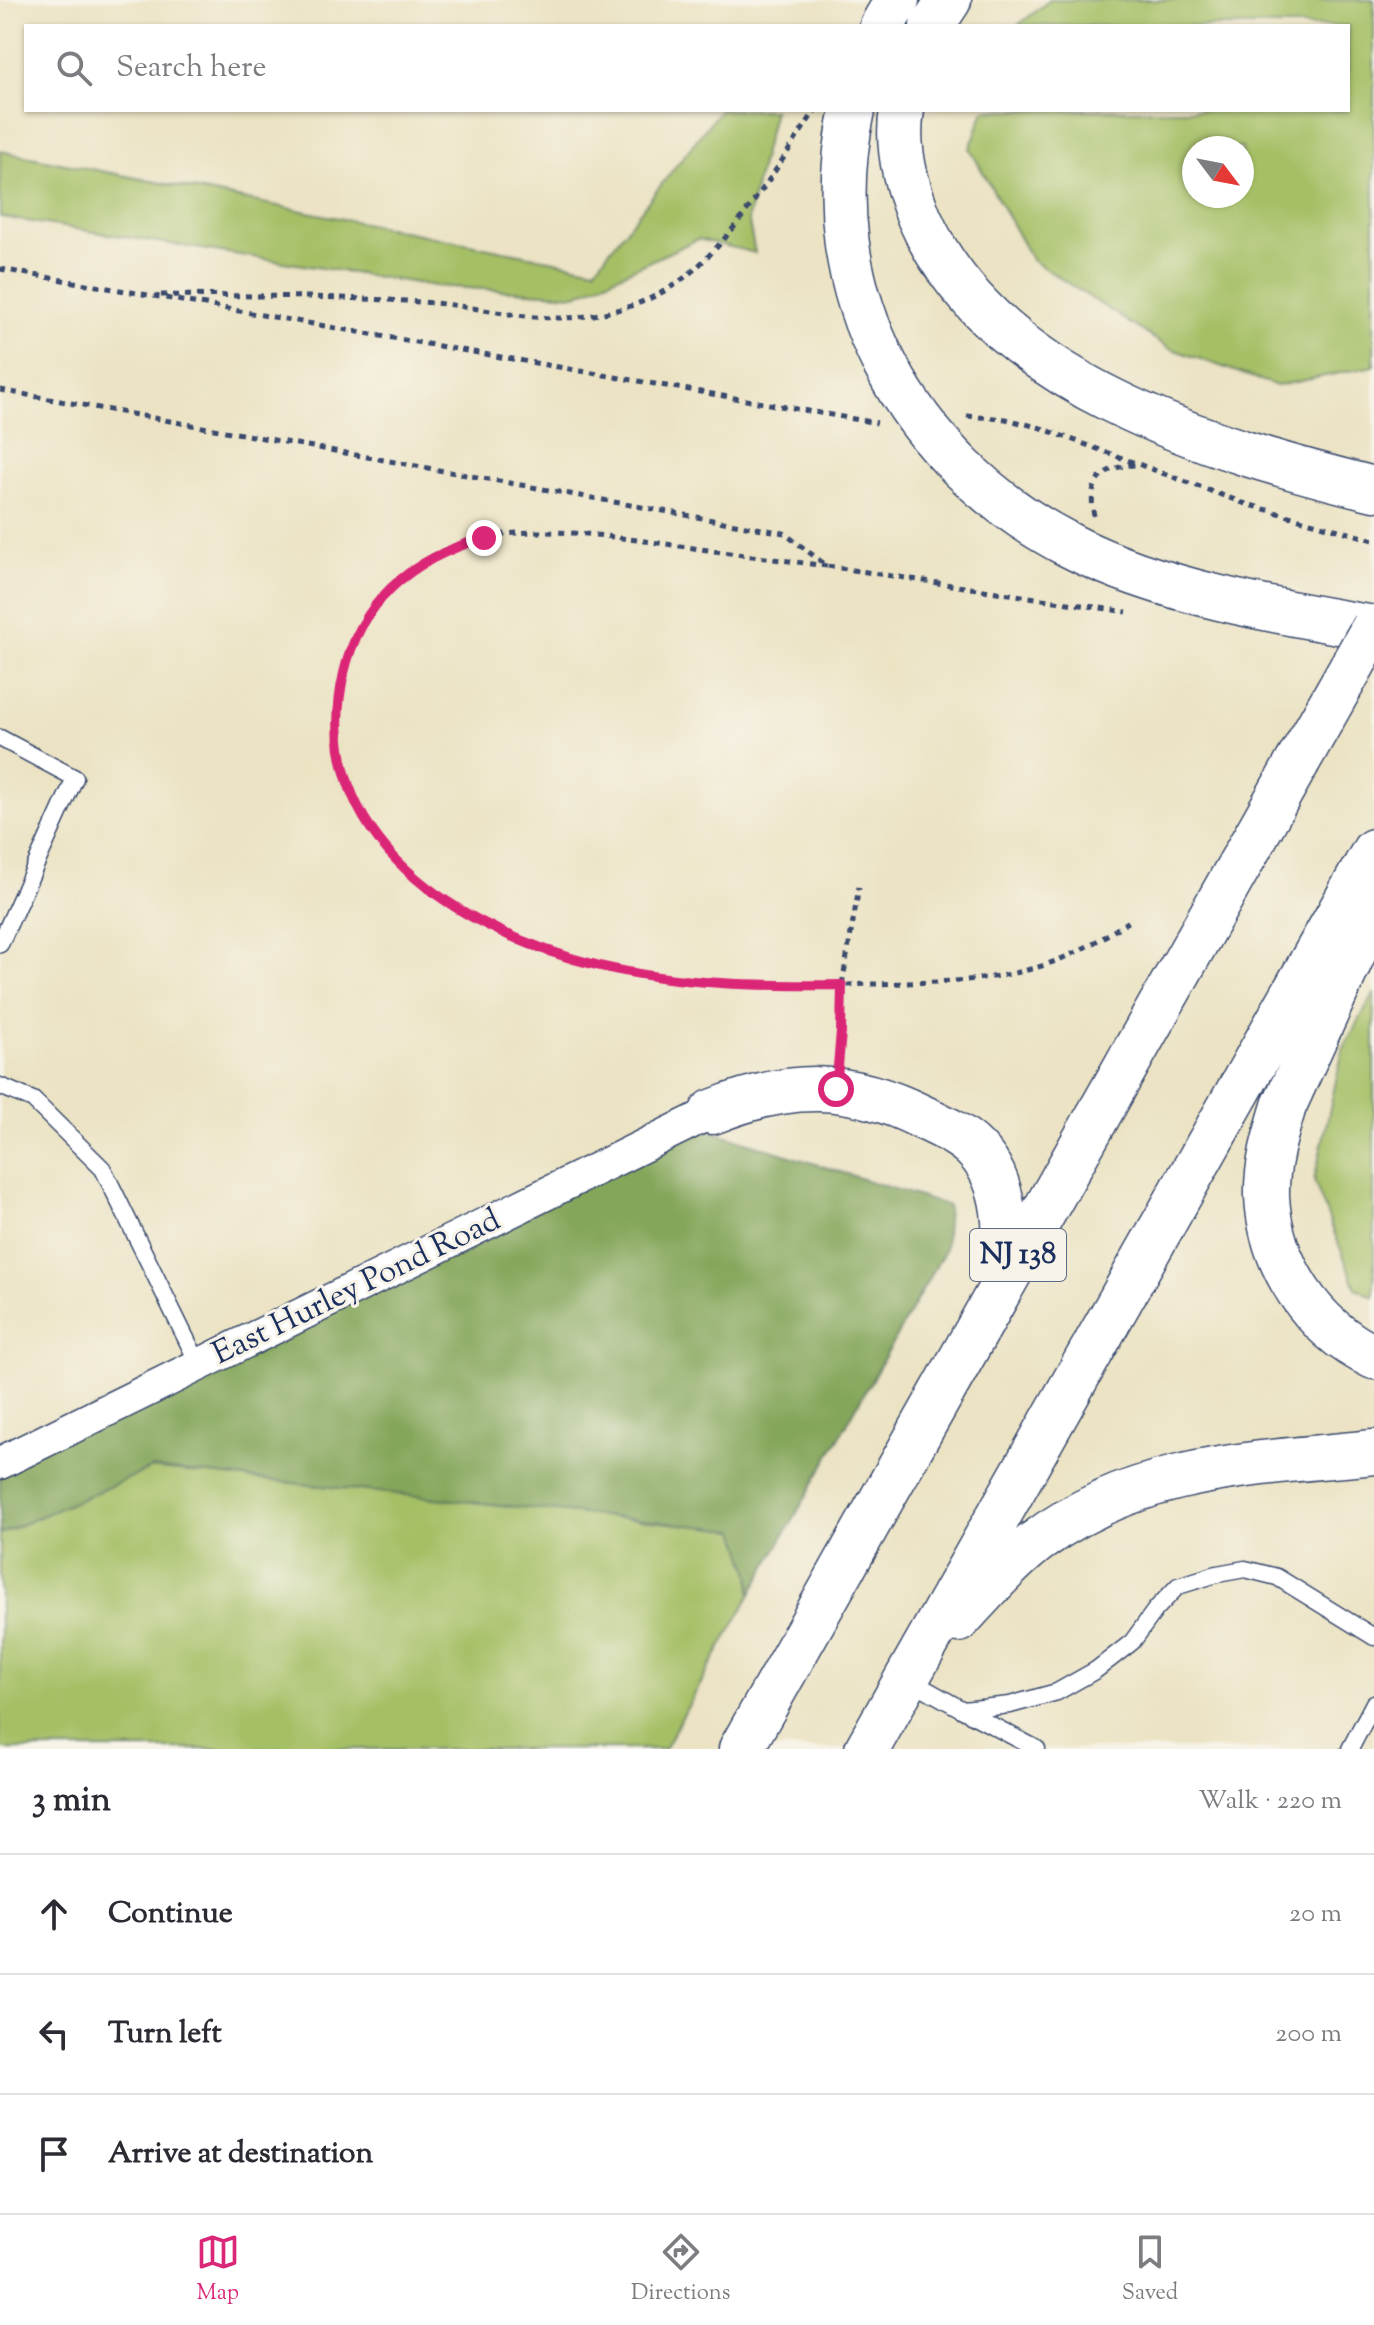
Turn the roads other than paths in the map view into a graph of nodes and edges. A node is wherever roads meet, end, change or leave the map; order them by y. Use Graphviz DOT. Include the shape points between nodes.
graph roads {
  1 [pos="897,0"];
  2 [pos="949,0"];
  3 [pos="883,24"];
  4 [pos="933,24"];
  5 [pos="853,112"];
  6 [pos="902,112"];
  7 [pos="1374,489"];
  8 [pos="1374,628"];
  9 [pos="0,738"];
  10 [pos="1374,851"];
  11 [pos="1374,908"];
  12 [pos="0,944"];
  13 [pos="0,1086"];
  14 [pos="712,1112"];
  15 [pos="997,1292"];
  16 [pos="1374,1357"];
  17 [pos="199,1365"];
  18 [pos="1374,1452"];
  19 [pos="0,1463"];
  20 [pos="1374,1637"];
  21 [pos="906,1678"];
  22 [pos="1374,1703"];
  23 [pos="963,1710"];
  24 [pos="741,1749"];
  25 [pos="867,1749"];
  26 [pos="1037,1749"];
  27 [pos="1350,1749"];
  1 -- 3 [label="highway"];
  2 -- 4 [label="highway"];
  5 -- 8 [label="highway" via="843,213 856,296 894,381 950,457 1029,522 1117,566 1231,600"];
  6 -- 7 [label="highway" via="905,172 924,227 971,297 1014,338 1087,386 1163,423 1247,454"];
  8 -- 15 [label="highway, NJ 138, bridge"];
  9 -- 12 [label="lane" via="75,778"];
  10 -- 21 [label="highway"];
  11 -- 16 [label="highway" via="1284,1106 1268,1167 1267,1196 1274,1239 1297,1290 1341,1337"];
  13 -- 17 [label="lane" via="33,1100 103,1169"];
  14 -- 15 [label="highway" via="776,1092 836,1089 908,1109 958,1136 975,1148 995,1180 1005,1245"];
  14 -- 17 [label="street, East Hurley Pond Road"];
  15 -- 24 [label="highway, NJ 138"];
  17 -- 19 [label="street, East Hurley Pond Road"];
  18 -- 21 [label="highway" via="1192,1472 1113,1498 1036,1542"];
  20 -- 23 [label="lane" via="1277,1577 1245,1569 1178,1586 1132,1642 1057,1692"];
  21 -- 23 [label="lane"];
  21 -- 25 [label="highway"];
  22 -- 27 [label="lane"];
  23 -- 26 [label="lane"];
}
